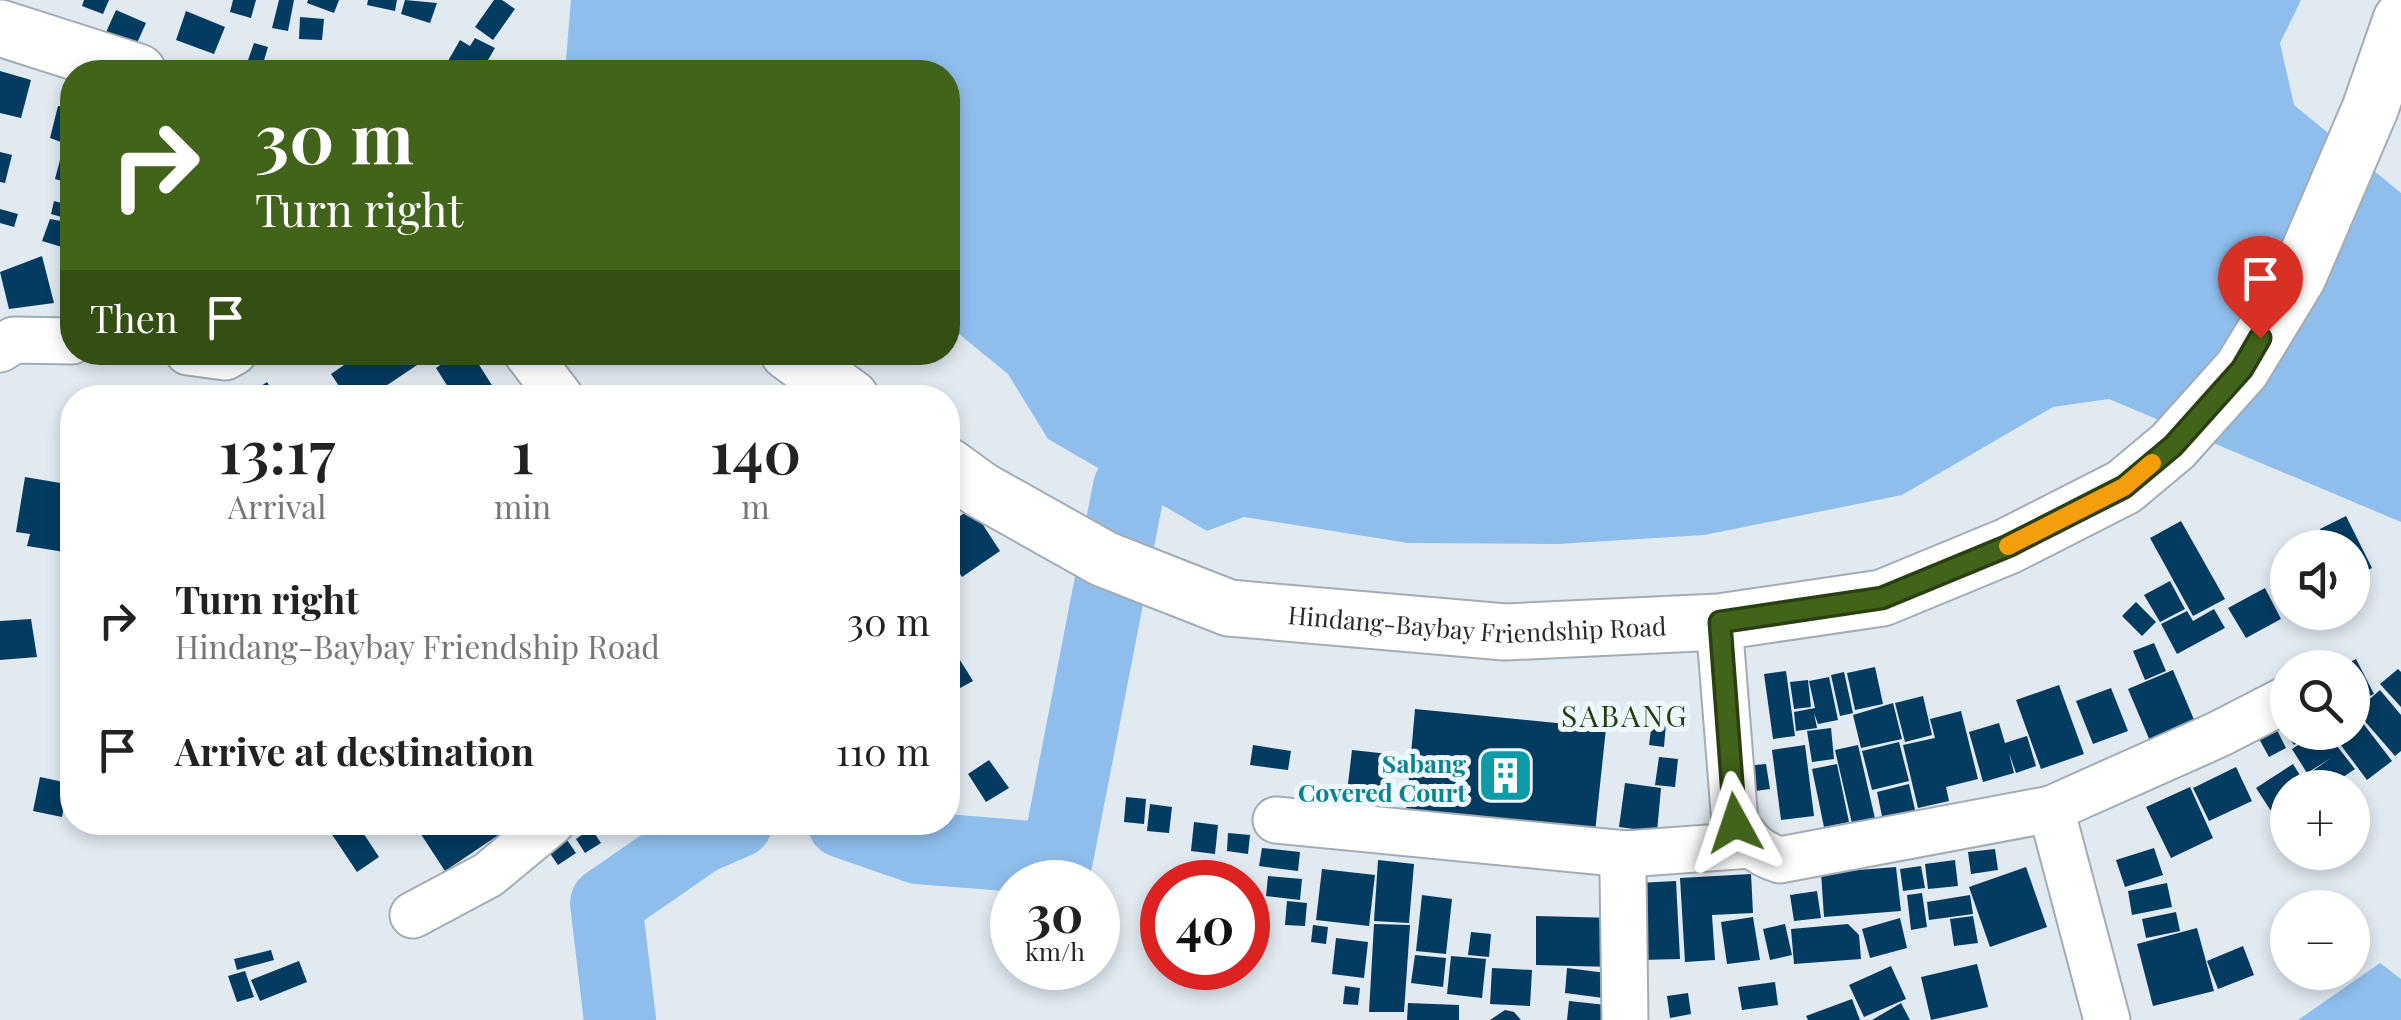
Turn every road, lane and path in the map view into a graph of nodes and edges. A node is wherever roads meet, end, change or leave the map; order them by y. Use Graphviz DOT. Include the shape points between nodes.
graph roads {
  1 [pos="2401,20"];
  2 [pos="0,28"];
  3 [pos="100,60"];
  4 [pos="60,341"];
  5 [pos="0,349"];
  6 [pos="536,365"];
  7 [pos="806,365"];
  8 [pos="551,385"];
  9 [pos="833,385"];
  10 [pos="964,478"];
  11 [pos="1720,622"];
  12 [pos="2270,708"];
  13 [pos="2050,809"];
  14 [pos="1276,820"];
  15 [pos="536,835"];
  16 [pos="1750,845"];
  17 [pos="1626,854"];
  18 [pos="413,914"];
  19 [pos="1625,1020"];
  20 [pos="2107,1020"];
  1 -- 11 [label="main road, Hindang-Baybay Friendship Road" via="2298,277 2242,369 2173,446 2124,487 2008,546 1882,598"];
  2 -- 3 [label="main road"];
  4 -- 5 [label="street" via="14,340"];
  6 -- 8 [label="street"];
  7 -- 9 [label="main road"];
  10 -- 11 [label="main road, Hindang-Baybay Friendship Road" via="1104,559 1229,608 1505,632"];
  11 -- 16 [label="street" via="1735,823"];
  12 -- 13 [label="street"];
  13 -- 16 [label="street" via="1780,860"];
  13 -- 20 [label="street"];
  14 -- 17 [label="street"];
  15 -- 18 [label="street" via="488,875"];
  16 -- 17 [label="street"];
  17 -- 19 [label="street"];
}
